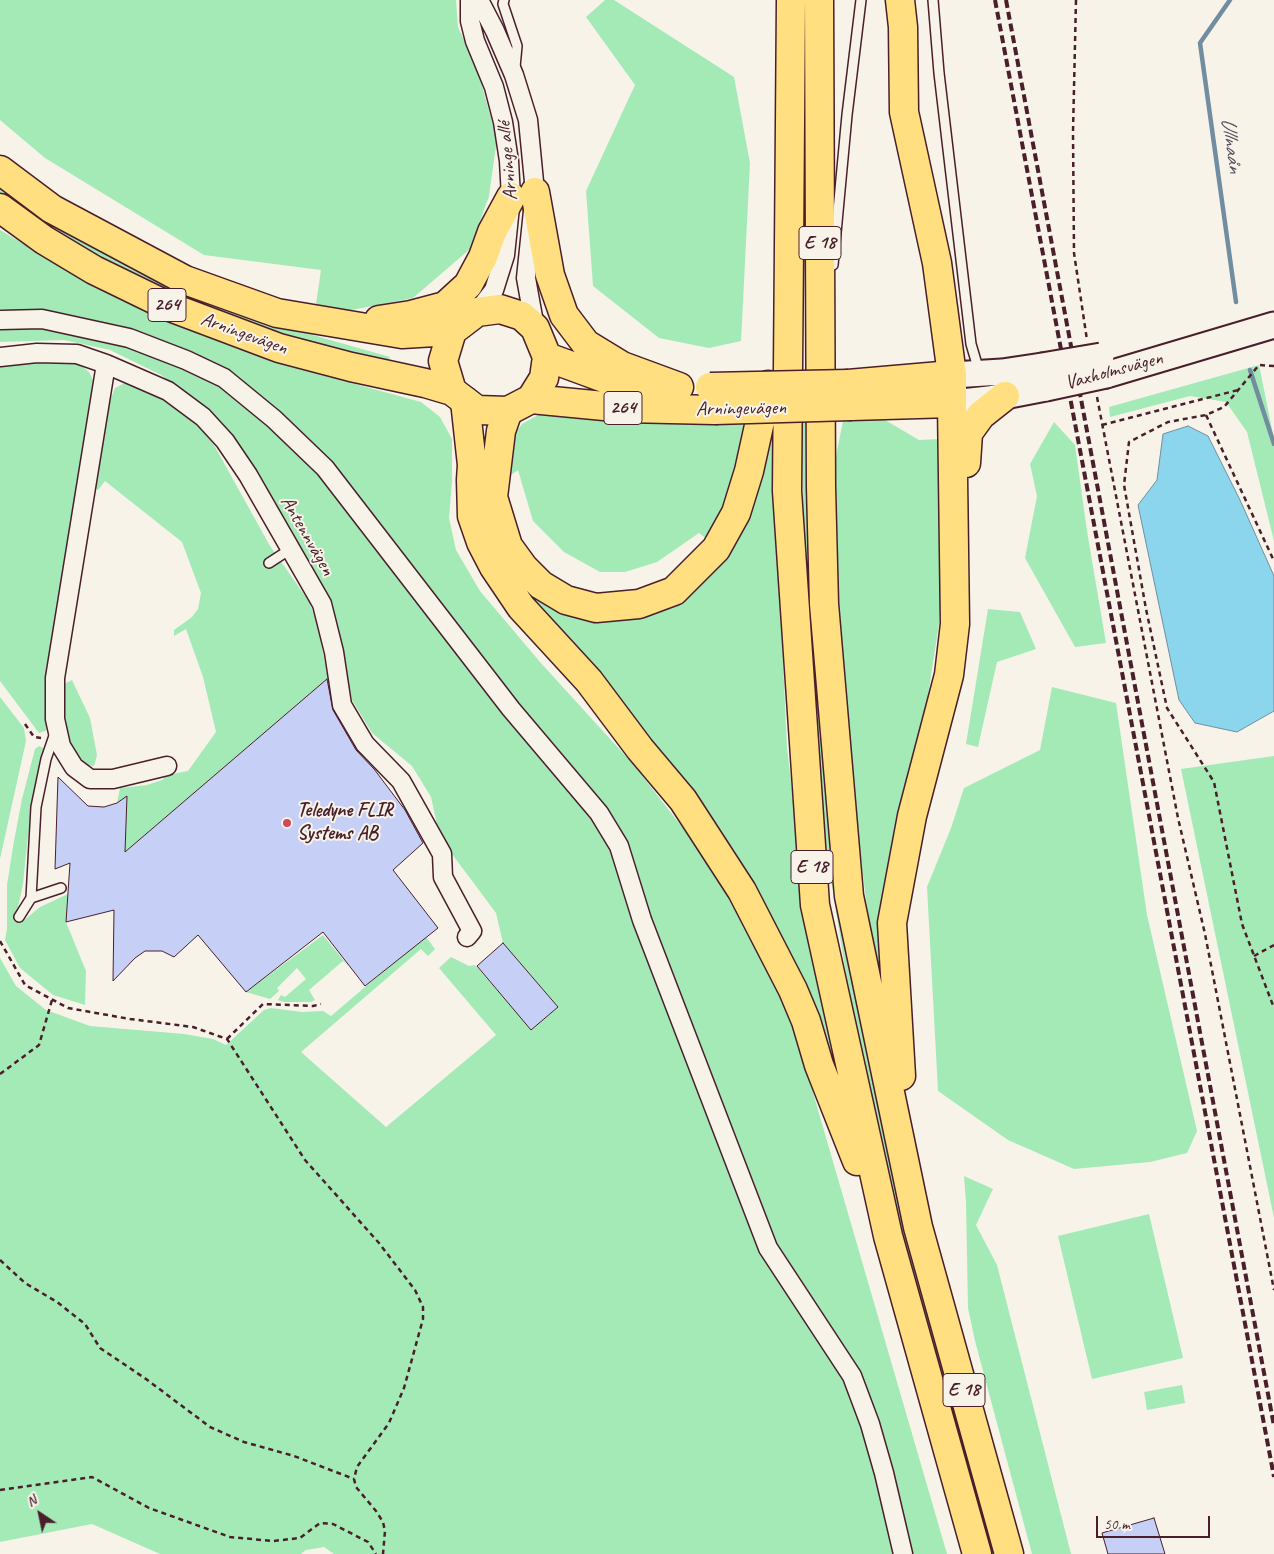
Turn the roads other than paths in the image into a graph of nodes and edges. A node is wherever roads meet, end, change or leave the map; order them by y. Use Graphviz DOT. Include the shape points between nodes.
graph roads {
  1 [pos="470,0"];
  2 [pos="478,0"];
  3 [pos="504,0"];
  4 [pos="791,0"];
  5 [pos="819,0"];
  6 [pos="861,0"];
  7 [pos="900,0"];
  8 [pos="933,0"];
  9 [pos="514,75"];
  10 [pos="0,170"];
  11 [pos="790,192"];
  12 [pos="523,194"];
  13 [pos="0,208"];
  14 [pos="832,276"];
  15 [pos="477,312"];
  16 [pos="0,320"];
  17 [pos="348,325"];
  18 [pos="1274,325"];
  19 [pos="535,328"];
  20 [pos="452,331"];
  21 [pos="547,357"];
  22 [pos="0,358"];
  23 [pos="106,364"];
  24 [pos="952,375"];
  25 [pos="1044,377"];
  26 [pos="994,386"];
  27 [pos="679,387"];
  28 [pos="840,394"];
  29 [pos="459,396"];
  30 [pos="713,399"];
  31 [pos="952,403"];
  32 [pos="519,405"];
  33 [pos="830,451"];
  34 [pos="821,487"];
  35 [pos="289,550"];
  36 [pos="269,563"];
  37 [pos="955,624"];
  38 [pos="57,727"];
  39 [pos="167,766"];
  40 [pos="62,888"];
  41 [pos="31,898"];
  42 [pos="19,917"];
  43 [pos="467,937"];
  44 [pos="918,1227"];
  45 [pos="888,1236"];
  46 [pos="903,1554"];
  47 [pos="977,1554"];
  48 [pos="1009,1554"];
  1 -- 12 [label="street, Arninge allé" via="470,21 475,41 494,87 509,160"];
  2 -- 9 [label="street, Arninge allé"];
  3 -- 9 [label="lane" via="517,46"];
  4 -- 11 [label="main road, E 18"];
  5 -- 34 [label="main road, E 18"];
  6 -- 14 [label="lane"];
  7 -- 24 [label="main road" via="904,112 937,263"];
  8 -- 26 [label="lane" via="971,344"];
  9 -- 12 [label="street, Arninge allé" via="528,120"];
  10 -- 17 [label="main road, Arningevägen / 264" via="52,209 184,280 277,313"];
  11 -- 32 [label="main road" via="776,349 749,471 736,513 716,549 674,591 640,604 596,608 566,600 541,585 524,568 508,546 493,497 501,431"];
  11 -- 45 [label="main road, E 18" via="787,491 815,905"];
  12 -- 15 [label="street, Arninge allé" via="494,290"];
  12 -- 17 [label="main road" via="492,232 468,285 445,306"];
  12 -- 19 [label="street, Arninge allé" via="526,278"];
  12 -- 27 [label="main road" via="564,316 586,344 622,366"];
  13 -- 29 [label="main road, Arningevägen / 264" via="94,270 170,307 279,348 425,383"];
  15 -- 19 [label="main road" via="500,309 522,316"];
  15 -- 20 [label="main road"];
  16 -- 46 [label="street" via="42,320 129,338 224,378 274,419 325,468 511,709 598,813 619,846 642,920 768,1248 852,1376 870,1424"];
  17 -- 20 [label="main road, Arningevägen / 264" via="402,334"];
  18 -- 25 [label="main road, Vaxholmsvägen, bridge" via="1228,339"];
  19 -- 21 [label="main road"];
  20 -- 29 [label="main road" via="443,361"];
  21 -- 27 [label="main road, Arningevägen / 264" via="626,386"];
  21 -- 32 [label="main road" via="544,378"];
  22 -- 23 [label="street, Antennvägen" via="37,353 77,354"];
  23 -- 35 [label="street, Antennvägen" via="168,390 203,417 248,475"];
  23 -- 38 [label="street" via="55,678"];
  24 -- 26 [label="main road"];
  24 -- 28 [label="main road, Arningevägen / 264"];
  24 -- 31 [label="main road"];
  25 -- 26 [label="main road, Vaxholmsvägen"];
  25 -- 26 [label="main road" via="1002,372"];
  26 -- 31 [label="main road, Vaxholmsvägen"];
  26 -- 37 [label="main road" via="981,415 968,433 970,527 967,602"];
  27 -- 30 [label="main road, Arningevägen / 264"];
  28 -- 30 [label="main road, Arningevägen / 264, bridge"];
  28 -- 31 [label="main road, Arningevägen / 264"];
  29 -- 32 [label="main road, Arningevägen / 264" via="477,410"];
  29 -- 45 [label="main road" via="472,465 472,516 481,542 521,606 588,681 683,800 742,891 793,990 819,1065"];
  30 -- 32 [label="main road, Arningevägen / 264" via="625,408"];
  31 -- 37 [label="main road"];
  33 -- 34 [label="lane"];
  34 -- 44 [label="main road, E 18" via="824,604 849,896"];
  35 -- 36 [label="lane"];
  35 -- 43 [label="street, Antennvägen" via="322,604 342,705 365,744 401,782 442,854 443,878 472,932"];
  37 -- 44 [label="main road" via="949,675 912,816 892,923 900,1072"];
  38 -- 39 [label="street" via="61,746 74,767 90,779 113,779"];
  38 -- 41 [label="lane" via="46,759 36,807"];
  40 -- 41 [label="lane"];
  41 -- 42 [label="lane"];
  44 -- 48 [label="main road, E 18"];
  45 -- 47 [label="main road, E 18"];
}
